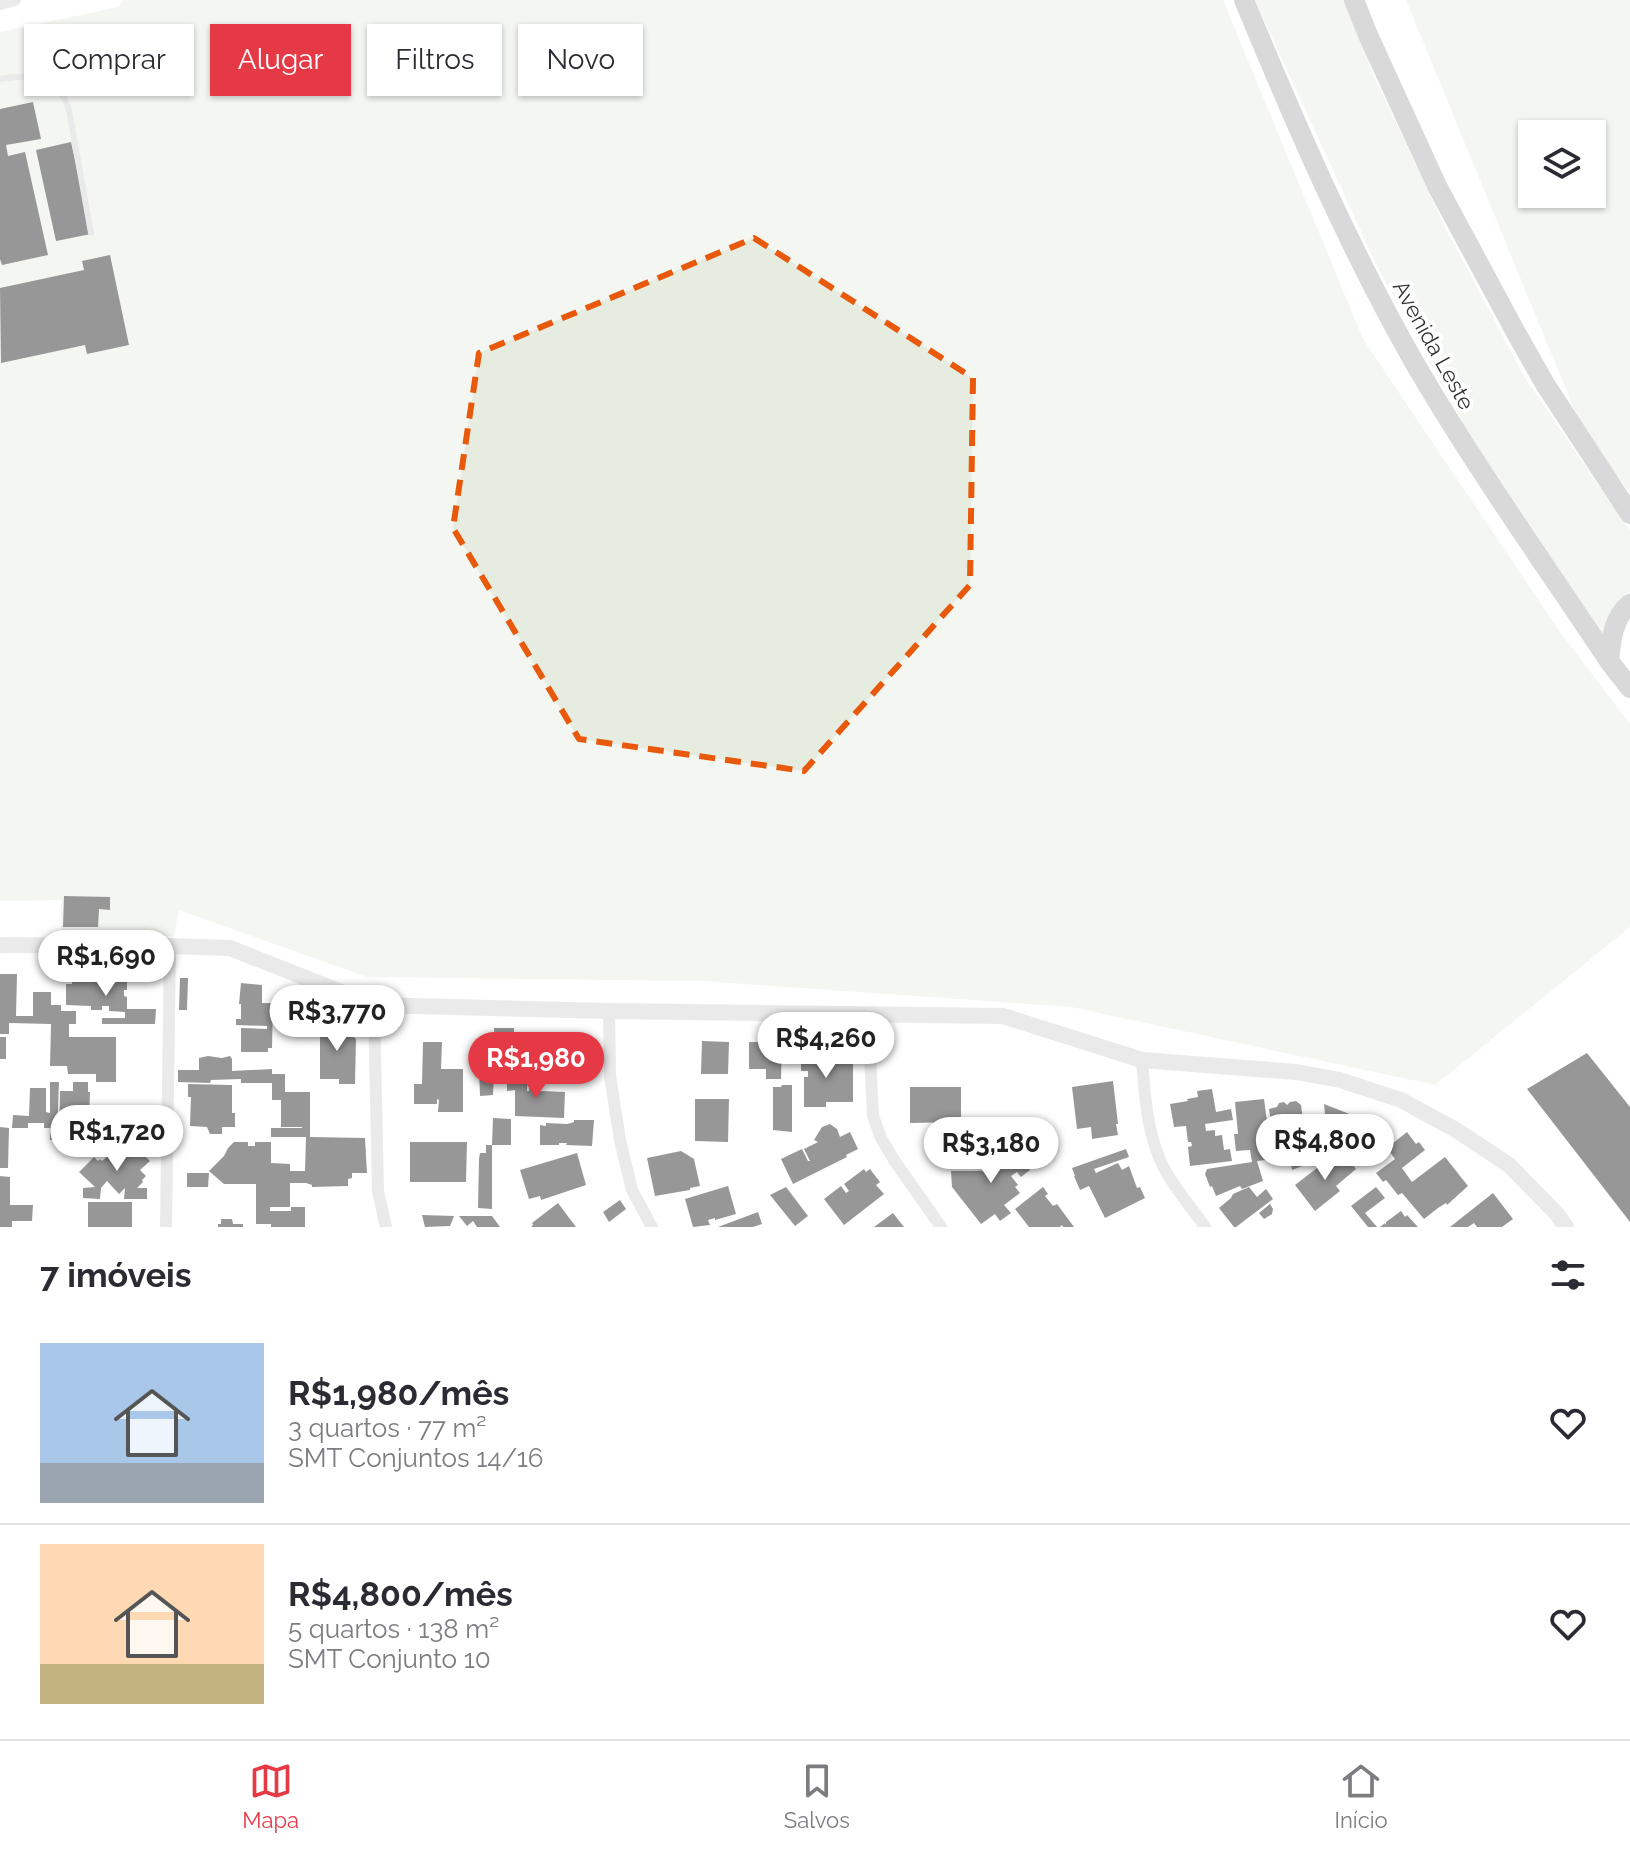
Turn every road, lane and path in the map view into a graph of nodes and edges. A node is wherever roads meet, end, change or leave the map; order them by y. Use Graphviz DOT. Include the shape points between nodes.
graph roads {
  1 [pos="15,0"];
  2 [pos="1244,0"];
  3 [pos="1354,0"];
  4 [pos="0,4"];
  5 [pos="0,79"];
  6 [pos="91,233"];
  7 [pos="1630,514"];
  8 [pos="1630,604"];
  9 [pos="1609,661"];
  10 [pos="1630,688"];
  11 [pos="0,945"];
  12 [pos="170,946"];
  13 [pos="374,1005"];
  14 [pos="609,1011"];
  15 [pos="868,1014"];
  16 [pos="1142,1060"];
  17 [pos="166,1227"];
  18 [pos="386,1227"];
  19 [pos="652,1227"];
  20 [pos="941,1227"];
  21 [pos="1205,1227"];
  22 [pos="1566,1227"];
  1 -- 4 [label="street"];
  2 -- 9 [label="main road, Avenida Leste" via="1325,190 1413,360"];
  3 -- 7 [label="main road" via="1437,186 1486,278 1545,384"];
  5 -- 6 [label="lane" via="38,77 61,92 69,110"];
  8 -- 9 [label="main road" via="1616,622"];
  9 -- 10 [label="main road, Avenida Leste"];
  11 -- 12 [label="street"];
  12 -- 13 [label="street" via="230,948"];
  12 -- 17 [label="street"];
  13 -- 14 [label="street"];
  13 -- 18 [label="street" via="378,1192"];
  14 -- 15 [label="street"];
  14 -- 19 [label="street" via="610,1076 620,1140 632,1190"];
  15 -- 16 [label="street" via="1003,1016"];
  15 -- 20 [label="street" via="873,1116 894,1160"];
  16 -- 21 [label="street" via="1154,1143"];
  16 -- 22 [label="street" via="1296,1072 1401,1100 1509,1165"];
}
